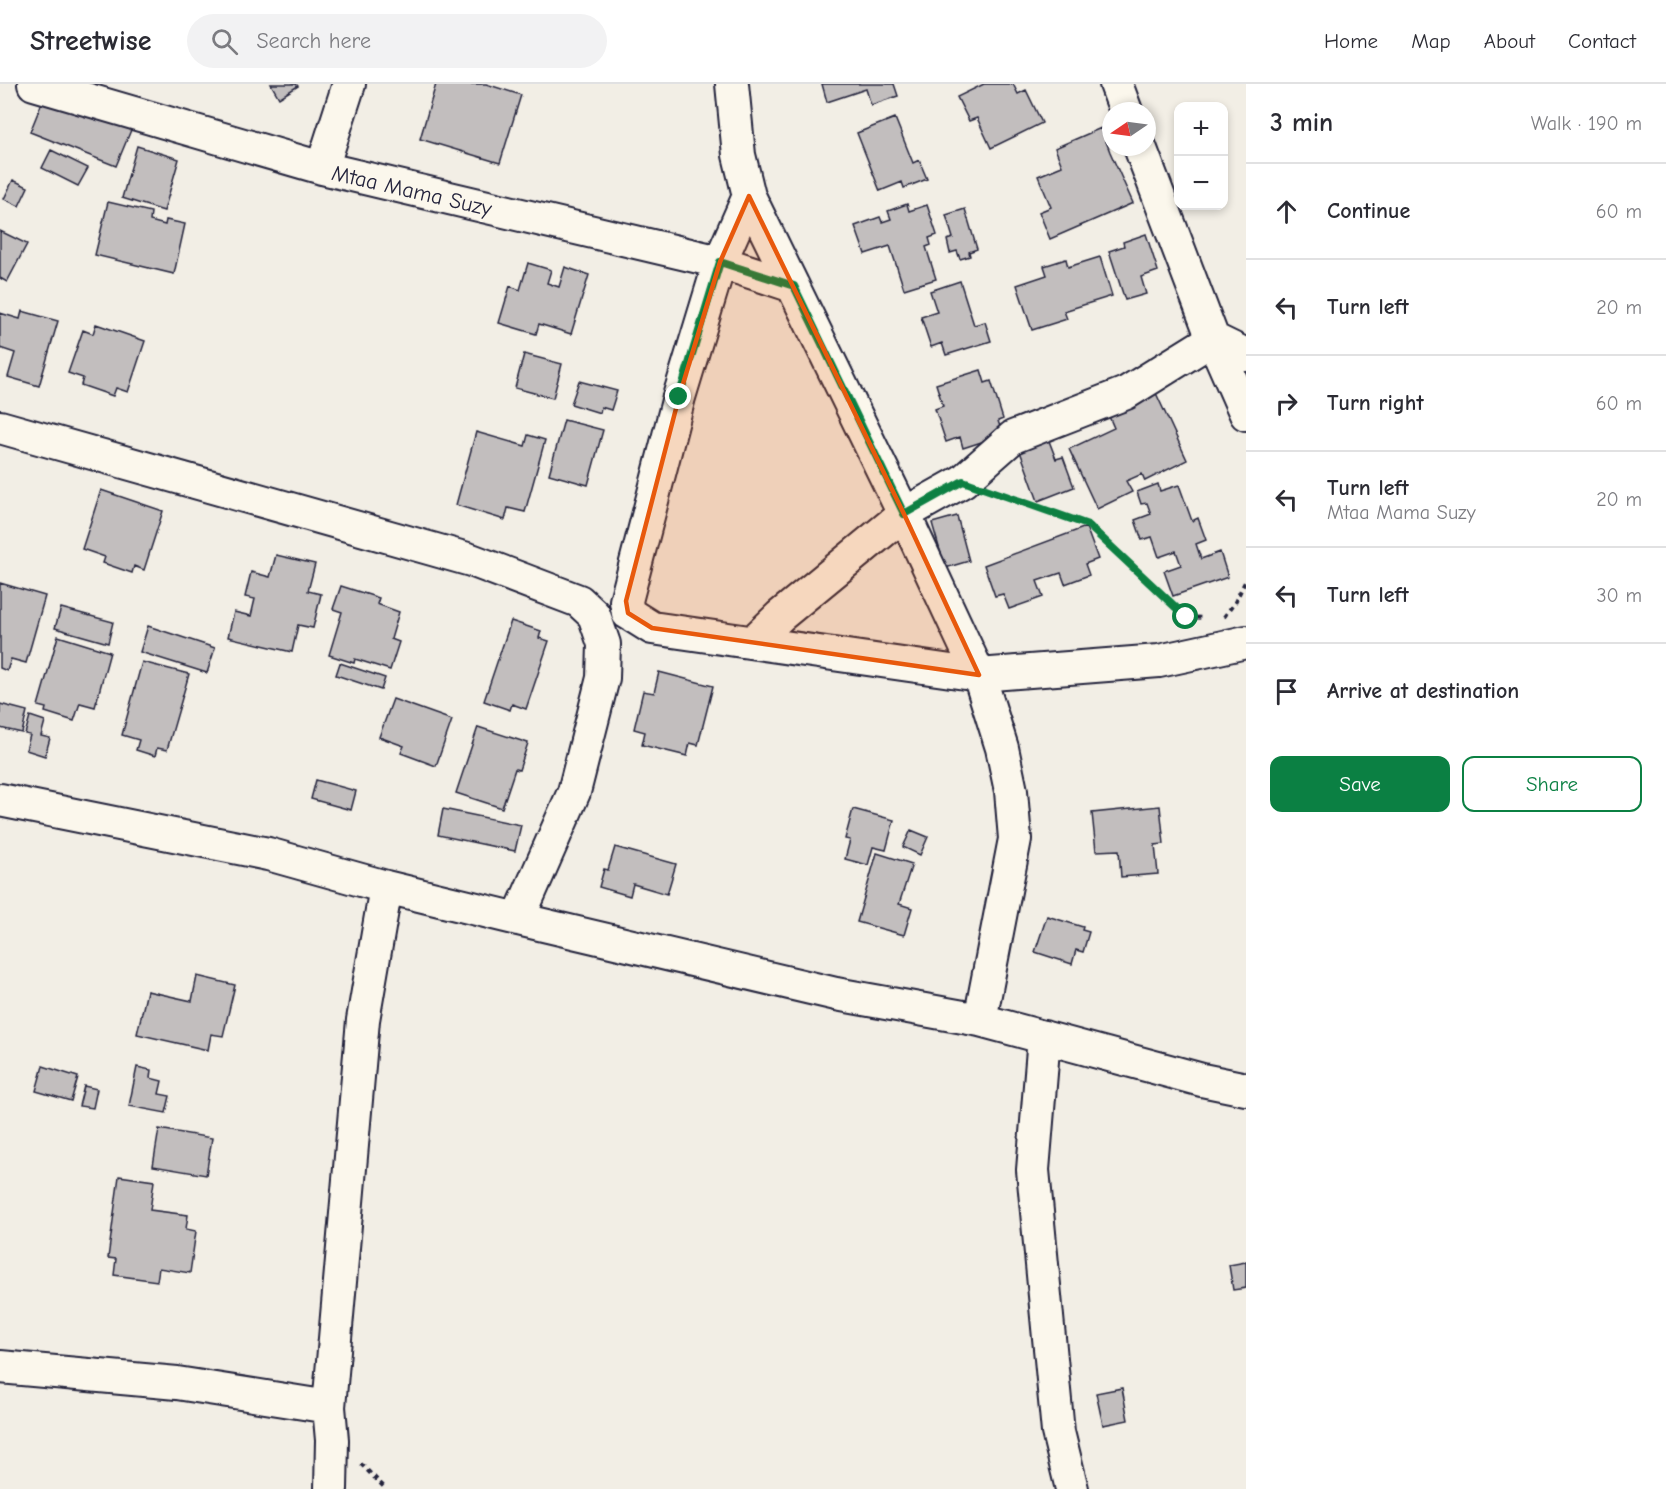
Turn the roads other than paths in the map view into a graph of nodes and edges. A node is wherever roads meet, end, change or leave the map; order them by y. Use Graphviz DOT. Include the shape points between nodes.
graph roads {
  1 [pos="34,84"];
  2 [pos="349,84"];
  3 [pos="732,84"];
  4 [pos="1116,84"];
  5 [pos="1123,102"];
  6 [pos="1143,156"];
  7 [pos="322,168"];
  8 [pos="749,196"];
  9 [pos="720,262"];
  10 [pos="794,286"];
  11 [pos="1213,339"];
  12 [pos="1246,355"];
  13 [pos="1246,414"];
  14 [pos="0,427"];
  15 [pos="904,514"];
  16 [pos="1238,631"];
  17 [pos="753,642"];
  18 [pos="979,675"];
  19 [pos="0,800"];
  20 [pos="386,887"];
  21 [pos="518,919"];
  22 [pos="980,1020"];
  23 [pos="1044,1037"];
  24 [pos="1246,1089"];
  25 [pos="0,1367"];
  26 [pos="329,1407"];
  27 [pos="331,1489"];
  28 [pos="1072,1489"];
  1 -- 7 [label="street, Mtaa Mama Suzy"];
  2 -- 7 [label="street"];
  3 -- 8 [label="street" via="739,155"];
  4 -- 5 [label="street"];
  6 -- 11 [label="street"];
  7 -- 9 [label="street, Mtaa Mama Suzy"];
  8 -- 9 [label="street"];
  8 -- 10 [label="street"];
  9 -- 10 [label="street, Mtaa Mama Suzy"];
  9 -- 17 [label="street" via="679,397 626,601 628,613 652,628"];
  10 -- 15 [label="street"];
  11 -- 12 [label="street"];
  11 -- 13 [label="street"];
  11 -- 15 [label="street" via="1126,393 1013,436 963,481"];
  14 -- 21 [label="street" via="471,560 579,601 594,615 604,644 603,678 574,792"];
  15 -- 17 [label="street"];
  15 -- 18 [label="street"];
  16 -- 18 [label="street" via="1159,661"];
  17 -- 18 [label="street"];
  18 -- 22 [label="street" via="1002,748 1015,839"];
  19 -- 20 [label="street" via="268,854"];
  20 -- 21 [label="street"];
  20 -- 26 [label="street" via="363,1020"];
  21 -- 22 [label="street" via="836,994"];
  22 -- 23 [label="street"];
  23 -- 24 [label="street"];
  23 -- 28 [label="street" via="1033,1170 1058,1432"];
  25 -- 26 [label="street" via="177,1383"];
  26 -- 27 [label="street"];
}
